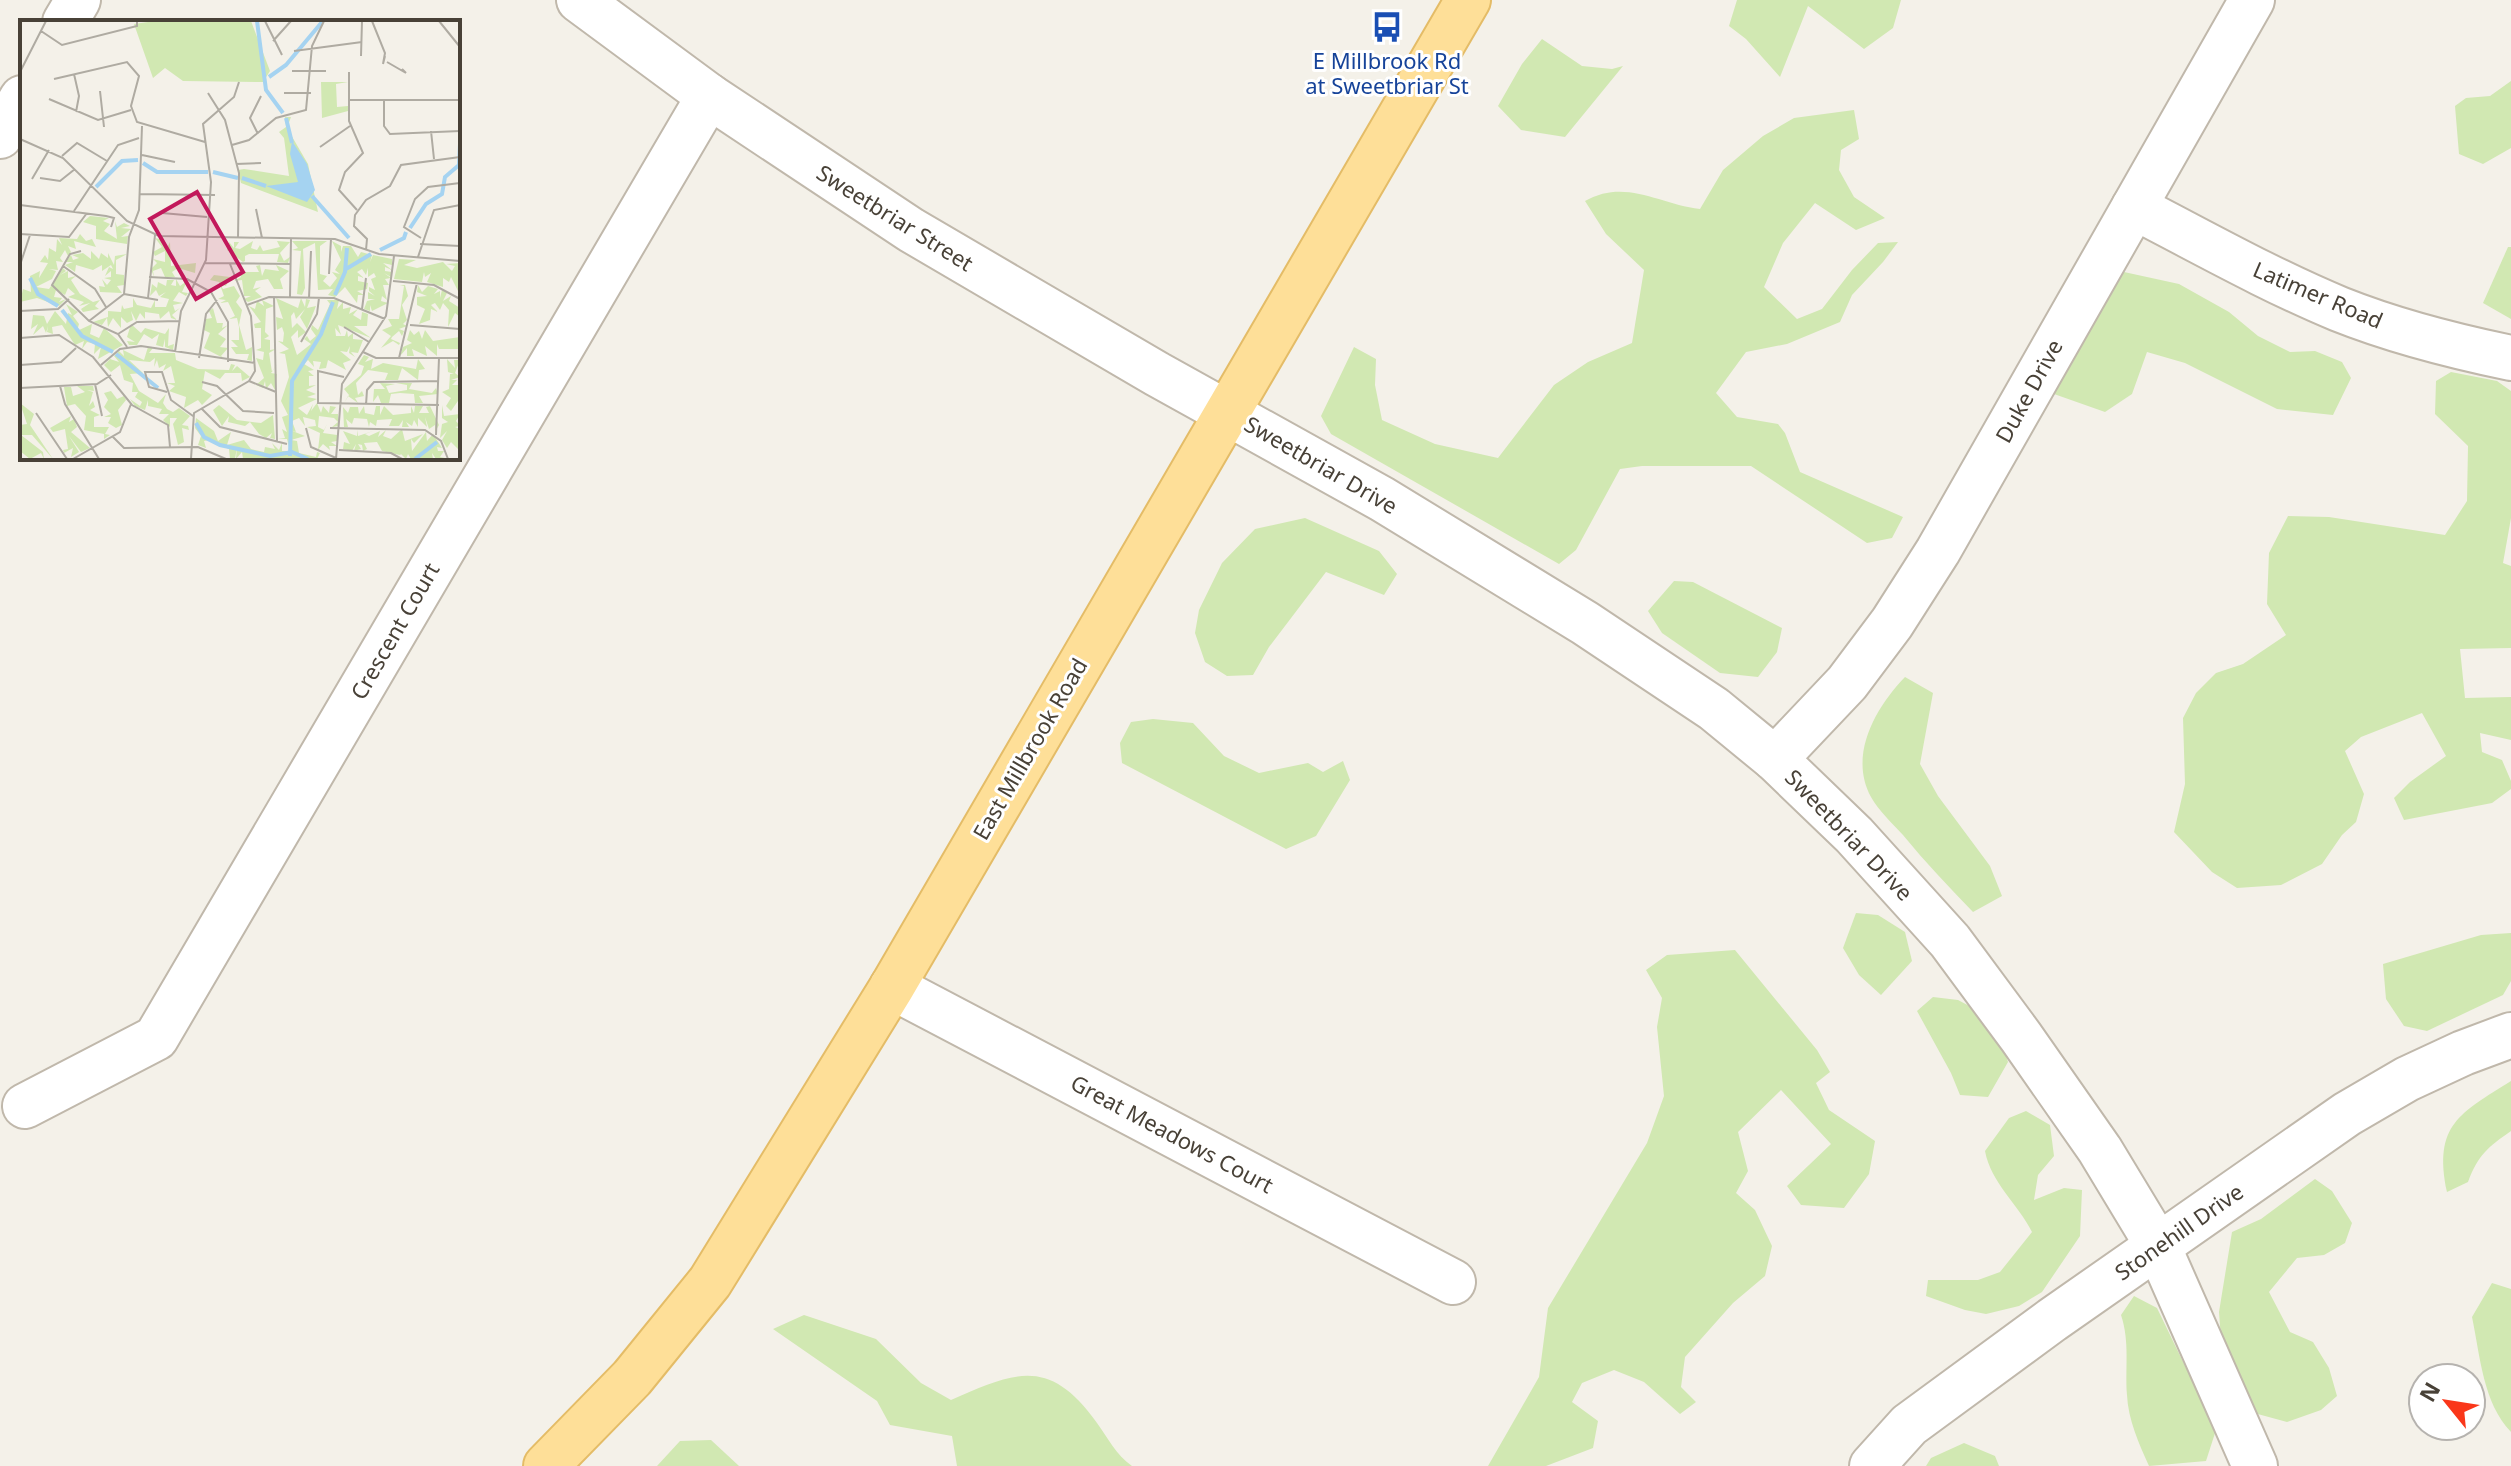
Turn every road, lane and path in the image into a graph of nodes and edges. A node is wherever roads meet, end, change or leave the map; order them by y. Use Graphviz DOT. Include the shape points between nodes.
graph roads {
  1 [pos="78,0"];
  2 [pos="579,0"];
  3 [pos="1468,0"];
  4 [pos="2252,0"];
  5 [pos="66,20"];
  6 [pos="709,96"];
  7 [pos="20,101"];
  8 [pos="0,136"];
  9 [pos="2134,207"];
  10 [pos="2511,358"];
  11 [pos="1227,411"];
  12 [pos="1775,759"];
  13 [pos="892,987"];
  14 [pos="2511,1035"];
  15 [pos="25,1106"];
  16 [pos="2158,1246"];
  17 [pos="1453,1282"];
  18 [pos="546,1466"];
  19 [pos="1872,1466"];
  20 [pos="2255,1466"];
  1 -- 5 [label="street"];
  2 -- 6 [label="street, Sweetbriar Street"];
  3 -- 11 [label="main road, East Millbrook Road"];
  4 -- 9 [label="street, Duke Drive"];
  6 -- 11 [label="street, Sweetbriar Street" via="911,230"];
  6 -- 15 [label="street, Crescent Court" via="156,1038"];
  7 -- 8 [label="street"];
  9 -- 10 [label="street, Latimer Road" via="2341,309"];
  9 -- 12 [label="street, Duke Drive" via="1892,623 1847,683"];
  11 -- 12 [label="street, Sweetbriar Drive" via="1585,623 1714,709"];
  11 -- 13 [label="main road, East Millbrook Road"];
  12 -- 16 [label="street, Sweetbriar Drive" via="1854,835 1957,950 2100,1150"];
  13 -- 17 [label="street, Great Meadows Court"];
  13 -- 18 [label="main road, East Millbrook Road" via="710,1282 632,1378"];
  14 -- 16 [label="street, Stonehill Drive" via="2407,1079 2347,1114"];
  16 -- 19 [label="street, Stonehill Drive" via="1909,1425"];
  16 -- 20 [label="street, Sweetbriar Drive"];
}
